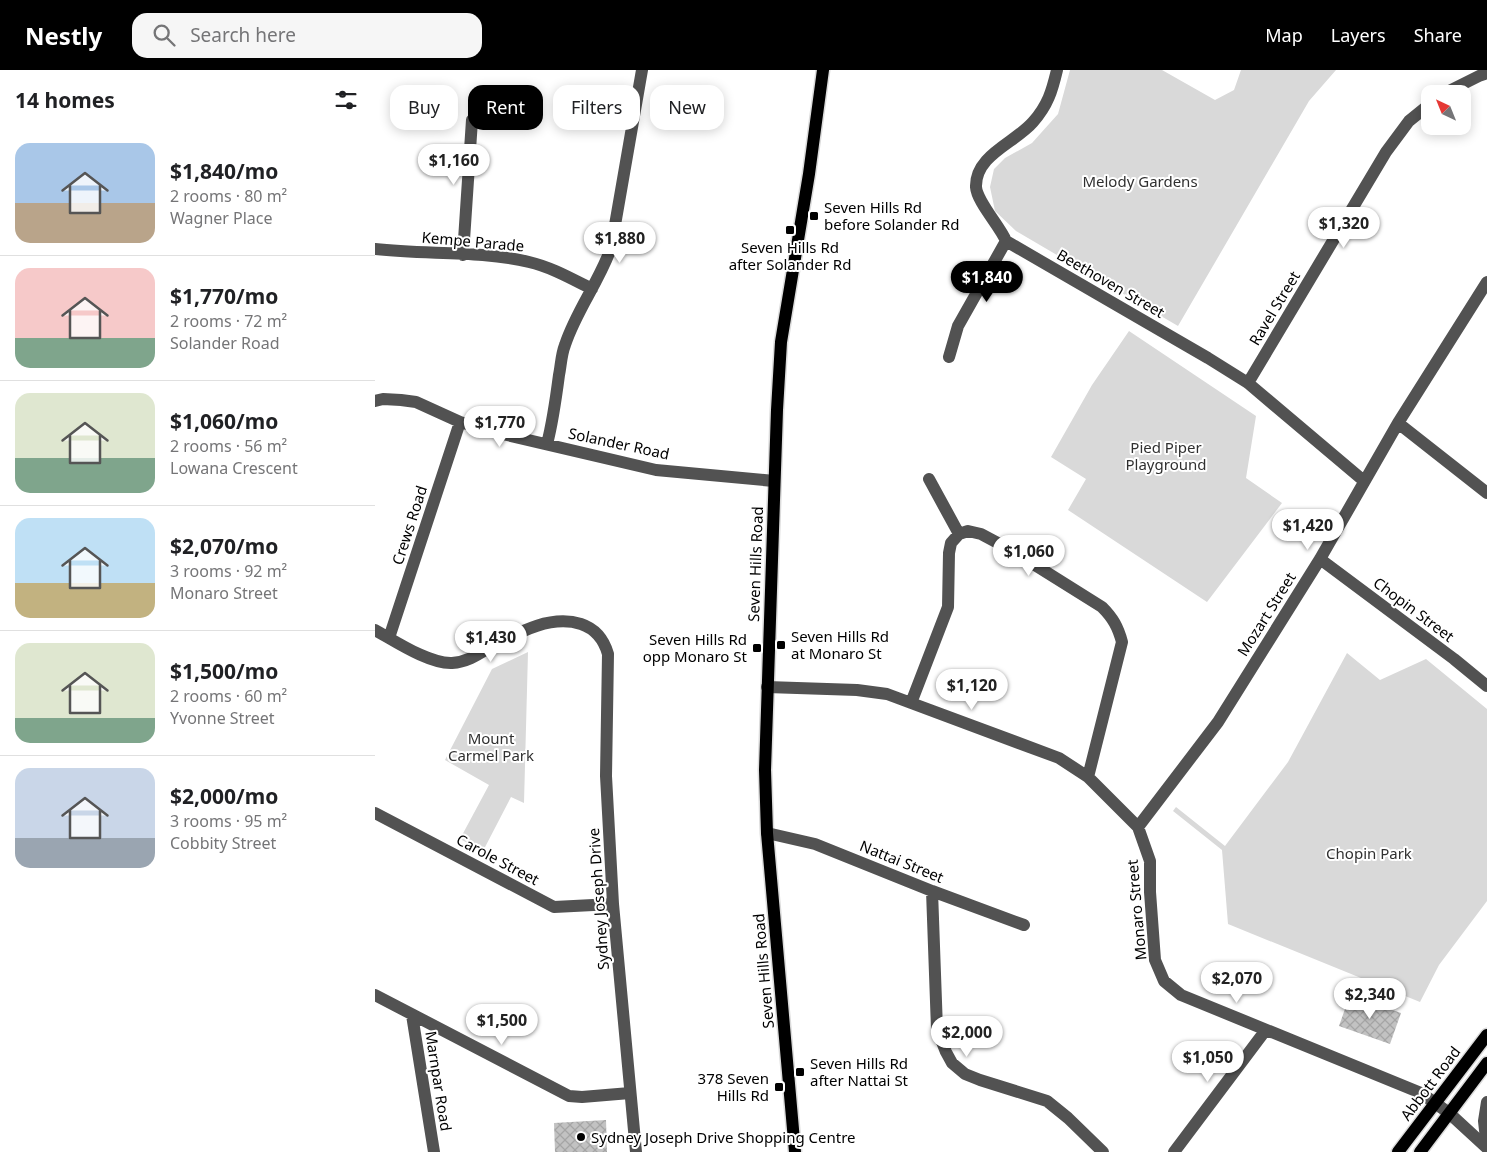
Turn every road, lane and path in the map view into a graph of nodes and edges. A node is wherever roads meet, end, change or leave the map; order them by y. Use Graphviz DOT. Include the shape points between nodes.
graph roads {
  1 [pos="642,70"];
  2 [pos="823,70"];
  3 [pos="1057,70"];
  4 [pos="1487,73"];
  5 [pos="1461,85"];
  6 [pos="1421,111"];
  7 [pos="471,130"];
  8 [pos="1006,241"];
  9 [pos="375,249"];
  10 [pos="463,254"];
  11 [pos="1487,282"];
  12 [pos="592,290"];
  13 [pos="949,357"];
  14 [pos="1248,383"];
  15 [pos="375,401"];
  16 [pos="460,422"];
  17 [pos="1398,423"];
  18 [pos="547,444"];
  19 [pos="929,479"];
  20 [pos="774,481"];
  21 [pos="1365,481"];
  22 [pos="1487,493"];
  23 [pos="959,534"];
  24 [pos="1320,559"];
  25 [pos="375,630"];
  26 [pos="389,638"];
  27 [pos="1487,686"];
  28 [pos="767,687"];
  29 [pos="911,703"];
  30 [pos="1089,777"];
  31 [pos="375,813"];
  32 [pos="1138,827"];
  33 [pos="767,832"];
  34 [pos="932,891"];
  35 [pos="613,904"];
  36 [pos="1024,925"];
  37 [pos="375,994"];
  38 [pos="413,1015"];
  39 [pos="1265,1030"];
  40 [pos="1487,1035"];
  41 [pos="1487,1064"];
  42 [pos="630,1093"];
  43 [pos="1435,1102"];
  44 [pos="1487,1102"];
  45 [pos="1449,1114"];
  46 [pos="1487,1148"];
  47 [pos="434,1152"];
  48 [pos="636,1152"];
  49 [pos="795,1152"];
  50 [pos="1103,1152"];
  51 [pos="1174,1152"];
  52 [pos="1398,1152"];
  53 [pos="1421,1152"];
  1 -- 12 [label="street" via="611,248"];
  2 -- 20 [label="main road, Seven Hills Road" via="781,342"];
  3 -- 8 [label="street, Beethoven Street" via="1050,98 1033,123 988,159 979,172 976,188"];
  4 -- 5 [label="street"];
  6 -- 14 [label="street, Ravel Street" via="1409,121 1386,152"];
  7 -- 10 [label="street"];
  8 -- 13 [label="street" via="958,326"];
  8 -- 14 [label="street, Beethoven Street"];
  9 -- 10 [label="street, Kempe Parade"];
  10 -- 12 [label="street, Kempe Parade" via="531,262"];
  11 -- 17 [label="street, Mozart Street"];
  12 -- 18 [label="street" via="563,348"];
  14 -- 21 [label="street, Beethoven Street"];
  15 -- 16 [label="street, Solander Road" via="417,402"];
  16 -- 18 [label="street, Solander Road"];
  16 -- 26 [label="street, Crews Road"];
  17 -- 21 [label="street, Mozart Street"];
  17 -- 22 [label="street"];
  18 -- 20 [label="street, Solander Road" via="656,470"];
  19 -- 23 [label="street"];
  20 -- 28 [label="main road, Seven Hills Road"];
  21 -- 24 [label="street, Mozart Street"];
  23 -- 29 [label="street" via="951,543 949,553 948,607"];
  23 -- 30 [label="street" via="968,531 981,534 1011,550 1102,607 1113,618 1122,642"];
  24 -- 27 [label="street, Chopin Street"];
  24 -- 32 [label="street, Mozart Street" via="1218,722"];
  25 -- 26 [label="street"];
  26 -- 35 [label="street, Sydney Joseph Drive" via="436,661 449,663 472,658 527,631 564,620 593,630 605,644 609,654 606,776"];
  28 -- 29 [label="street, Monaro Street" via="857,690 887,694"];
  28 -- 33 [label="main road, Seven Hills Road"];
  29 -- 30 [label="street, Monaro Street" via="1059,758"];
  30 -- 32 [label="street, Monaro Street"];
  31 -- 35 [label="street, Carole Street" via="554,907"];
  32 -- 39 [label="street, Monaro Street" via="1151,861 1155,960 1164,981 1181,996"];
  33 -- 34 [label="street, Nattai Street" via="815,844"];
  33 -- 49 [label="main road, Seven Hills Road"];
  34 -- 36 [label="street, Nattai Street"];
  34 -- 50 [label="street" via="937,1029 952,1063 965,1074 980,1080 1047,1101"];
  35 -- 42 [label="street, Sydney Joseph Drive"];
  37 -- 38 [label="street"];
  38 -- 42 [label="street" via="569,1096"];
  38 -- 47 [label="street, Marnpar Road"];
  39 -- 43 [label="street, Monaro Street" via="1421,1093"];
  39 -- 51 [label="street"];
  40 -- 43 [label="main road, Abbott Road"];
  41 -- 45 [label="main road"];
  42 -- 48 [label="street, Sydney Joseph Drive"];
  43 -- 45 [label="street, Monaro Street"];
  43 -- 52 [label="main road, Abbott Road"];
  44 -- 46 [label="street" via="1484,1121"];
  45 -- 46 [label="street, Monaro Street"];
  45 -- 53 [label="main road"];
}
